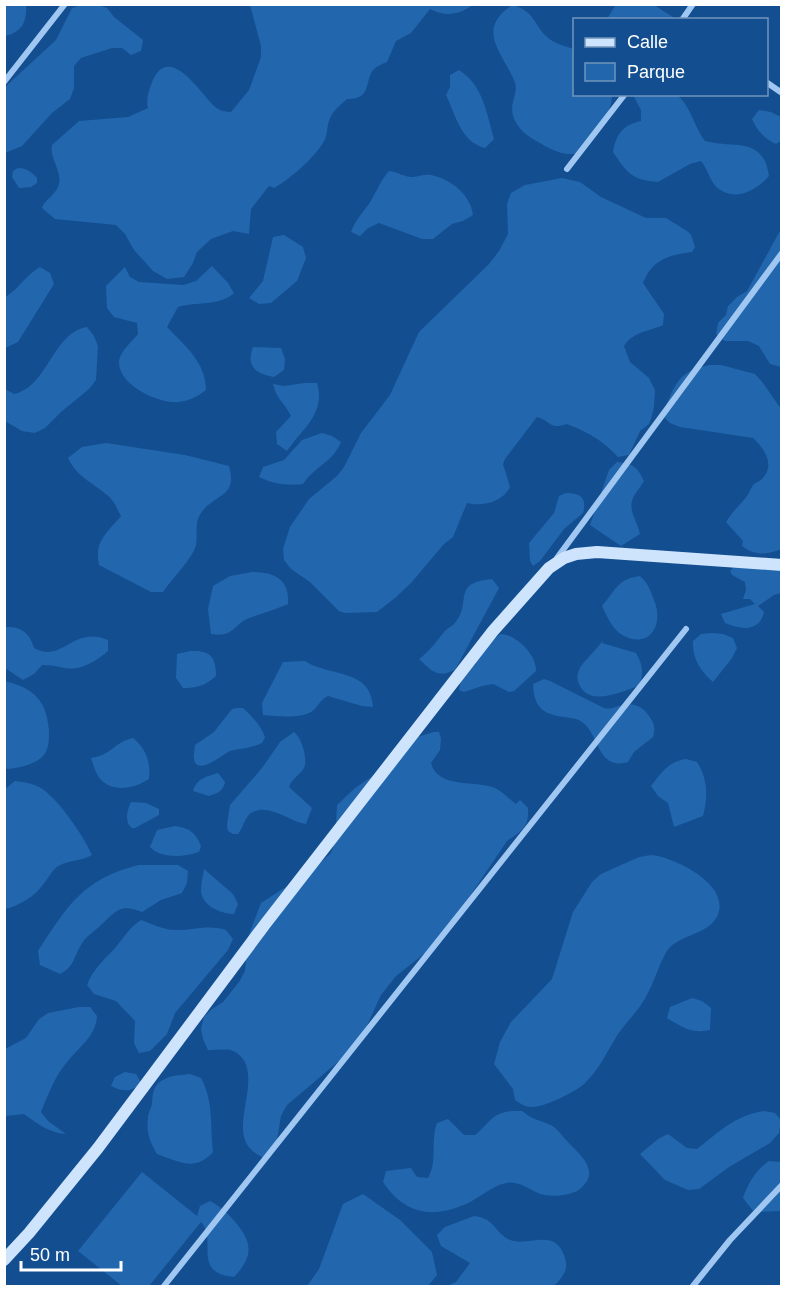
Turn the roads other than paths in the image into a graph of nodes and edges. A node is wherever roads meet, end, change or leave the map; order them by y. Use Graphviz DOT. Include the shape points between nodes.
graph roads {
  1 [pos="65,4"];
  2 [pos="693,4"];
  3 [pos="683,18"];
  4 [pos="4,82"];
  5 [pos="768,83"];
  6 [pos="782,93"];
  7 [pos="622,96"];
  8 [pos="567,169"];
  9 [pos="782,253"];
  10 [pos="782,565"];
  11 [pos="549,568"];
  12 [pos="686,630"];
  13 [pos="782,1185"];
  14 [pos="4,1260"];
  15 [pos="164,1287"];
  16 [pos="693,1287"];
  1 -- 4 [label="street"];
  2 -- 3 [label="street"];
  5 -- 6 [label="street"];
  7 -- 8 [label="street"];
  9 -- 11 [label="street"];
  10 -- 11 [label="street" via="597,552 576,554"];
  11 -- 14 [label="street" via="493,631 266,923 98,1148"];
  12 -- 15 [label="street"];
  13 -- 16 [label="street" via="729,1240"];
}
